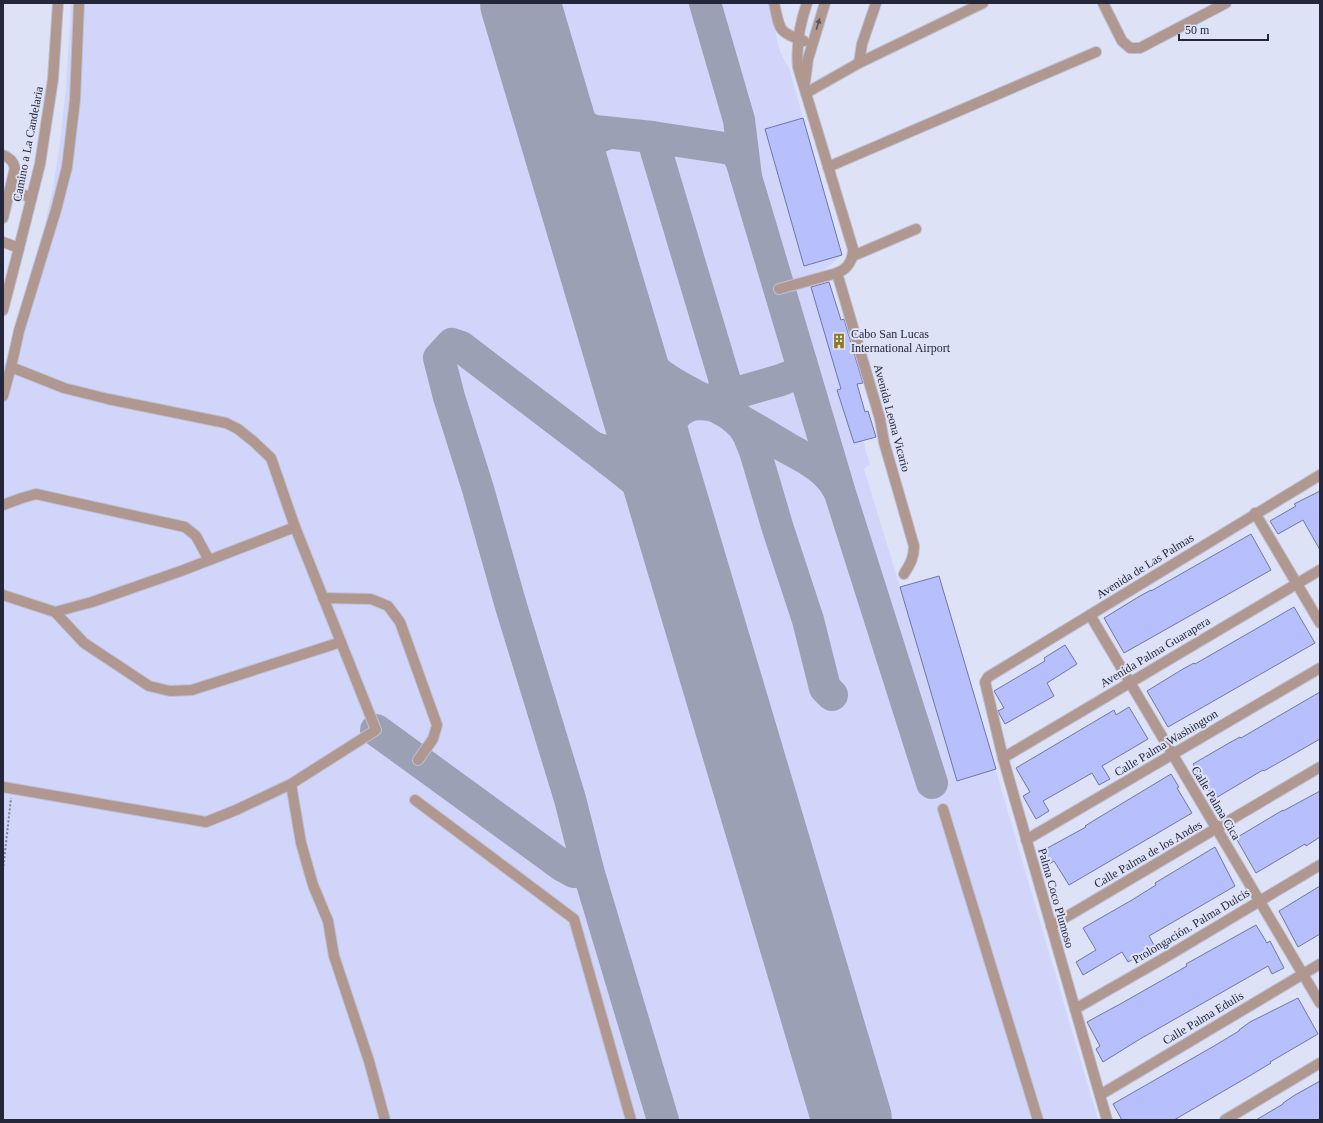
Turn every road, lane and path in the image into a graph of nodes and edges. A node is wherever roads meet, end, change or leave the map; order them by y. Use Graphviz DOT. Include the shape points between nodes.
graph roads {
  1 [pos="58,3"];
  2 [pos="79,3"];
  3 [pos="774,3"];
  4 [pos="807,3"];
  5 [pos="825,3"];
  6 [pos="876,3"];
  7 [pos="983,3"];
  8 [pos="1103,3"];
  9 [pos="1226,3"];
  10 [pos="798,39"];
  11 [pos="812,44"];
  12 [pos="1096,52"];
  13 [pos="859,63"];
  14 [pos="805,91"];
  15 [pos="3,155"];
  16 [pos="828,167"];
  17 [pos="10,192"];
  18 [pos="32,197"];
  19 [pos="3,218"];
  20 [pos="916,229"];
  21 [pos="3,242"];
  22 [pos="20,248"];
  23 [pos="853,256"];
  24 [pos="837,273"];
  25 [pos="779,289"];
  26 [pos="3,310"];
  27 [pos="11,367"];
  28 [pos="3,396"];
  29 [pos="1320,475"];
  30 [pos="3,506"];
  31 [pos="1255,513"];
  32 [pos="295,527"];
  33 [pos="209,560"];
  34 [pos="1320,570"];
  35 [pos="904,574"];
  36 [pos="1297,583"];
  37 [pos="3,595"];
  38 [pos="324,598"];
  39 [pos="54,612"];
  40 [pos="1090,615"];
  41 [pos="1320,623"];
  42 [pos="341,642"];
  43 [pos="1320,668"];
  44 [pos="985,682"];
  45 [pos="1129,682"];
  46 [pos="1172,755"];
  47 [pos="1003,758"];
  48 [pos="418,760"];
  49 [pos="1320,767"];
  50 [pos="3,780"];
  51 [pos="291,784"];
  52 [pos="7,788"];
  53 [pos="415,800"];
  54 [pos="943,810"];
  55 [pos="1216,828"];
  56 [pos="1026,840"];
  57 [pos="1320,865"];
  58 [pos="3,870"];
  59 [pos="1259,901"];
  60 [pos="1051,926"];
  61 [pos="1320,964"];
  62 [pos="1303,974"];
  63 [pos="1320,1003"];
  64 [pos="1075,1009"];
  65 [pos="1320,1063"];
  66 [pos="1100,1095"];
  67 [pos="385,1120"];
  68 [pos="631,1120"];
  69 [pos="1038,1120"];
  70 [pos="1108,1120"];
  71 [pos="1225,1120"];
  1 -- 18 [label="street, Camino a La Candelaria" via="53,79 40,164"];
  2 -- 27 [label="street" via="75,100 67,167 19,331"];
  3 -- 10 [label="street" via="781,30"];
  4 -- 10 [label="street"];
  11 -- 5 [label="street, one-way"];
  6 -- 13 [label="street" via="862,44"];
  7 -- 13 [label="street"];
  8 -- 9 [label="street" via="1122,41 1130,48 1140,48"];
  10 -- 11 [label="street"];
  10 -- 14 [label="street" via="798,67"];
  11 -- 14 [label="street" via="806,69"];
  12 -- 16 [label="street"];
  13 -- 14 [label="street"];
  14 -- 16 [label="street"];
  15 -- 17 [label="street" via="9,157 15,168"];
  16 -- 23 [label="street"];
  17 -- 18 [label="street"];
  17 -- 19 [label="street"];
  18 -- 22 [label="street, Camino a La Candelaria"];
  20 -- 23 [label="street"];
  21 -- 22 [label="street"];
  22 -- 26 [label="street, Camino a La Candelaria"];
  23 -- 24 [label="street" via="852,261"];
  24 -- 25 [label="street"];
  24 -- 35 [label="street, Avenida Leona Vicario" via="914,546 912,561"];
  27 -- 28 [label="street"];
  27 -- 32 [label="street" via="64,388 226,423 238,429 271,458"];
  29 -- 31 [label="street, Avenida de Las Palmas"];
  30 -- 33 [label="street" via="36,494 185,526 196,536"];
  31 -- 36 [label="street"];
  31 -- 40 [label="street, Avenida de Las Palmas"];
  32 -- 33 [label="street"];
  32 -- 38 [label="street"];
  33 -- 39 [label="street" via="92,602"];
  34 -- 36 [label="street, Avenida Palma Guarapera"];
  36 -- 41 [label="street"];
  36 -- 45 [label="street, Avenida Palma Guarapera"];
  37 -- 39 [label="street"];
  38 -- 42 [label="street"];
  38 -- 48 [label="street" via="371,599 388,606 400,622 437,725 433,738"];
  39 -- 42 [label="street" via="84,643 149,686 170,691 192,690"];
  40 -- 44 [label="street, Avenida de Las Palmas"];
  40 -- 45 [label="street, Calle Palma Cica"];
  42 -- 51 [label="street" via="376,730"];
  43 -- 46 [label="street, Calle Palma Washington"];
  44 -- 47 [label="street, Palma Coco Plumoso"];
  45 -- 46 [label="street, Calle Palma Cica"];
  45 -- 47 [label="street, Avenida Palma Guarapera"];
  46 -- 55 [label="street, Calle Palma Cica"];
  46 -- 56 [label="street, Calle Palma Washington"];
  47 -- 56 [label="street, Palma Coco Plumoso"];
  49 -- 55 [label="street, Calle Palma de los Andes"];
  50 -- 52 [label="street"];
  51 -- 52 [label="street" via="206,822"];
  51 -- 67 [label="street" via="301,842 313,885 328,921 334,956 369,1061"];
  52 -- 58 [label="path" via="7,833"];
  53 -- 68 [label="street" via="574,918"];
  54 -- 69 [label="street"];
  55 -- 59 [label="street, Calle Palma Cica"];
  55 -- 60 [label="street, Calle Palma de los Andes"];
  56 -- 60 [label="street, Palma Coco Plumoso"];
  57 -- 59 [label="street, Prolongación. Palma Dulcis"];
  59 -- 62 [label="street, Calle Palma Cica"];
  59 -- 64 [label="street, Prolongación. Palma Dulcis"];
  60 -- 64 [label="street, Palma Coco Plumoso"];
  61 -- 62 [label="street, Calle Palma Edulis"];
  62 -- 63 [label="street, Calle Palma Cica"];
  62 -- 66 [label="street, Calle Palma Edulis"];
  64 -- 66 [label="street, Palma Coco Plumoso"];
  65 -- 71 [label="street"];
  66 -- 70 [label="street, Palma Coco Plumoso"];
}
